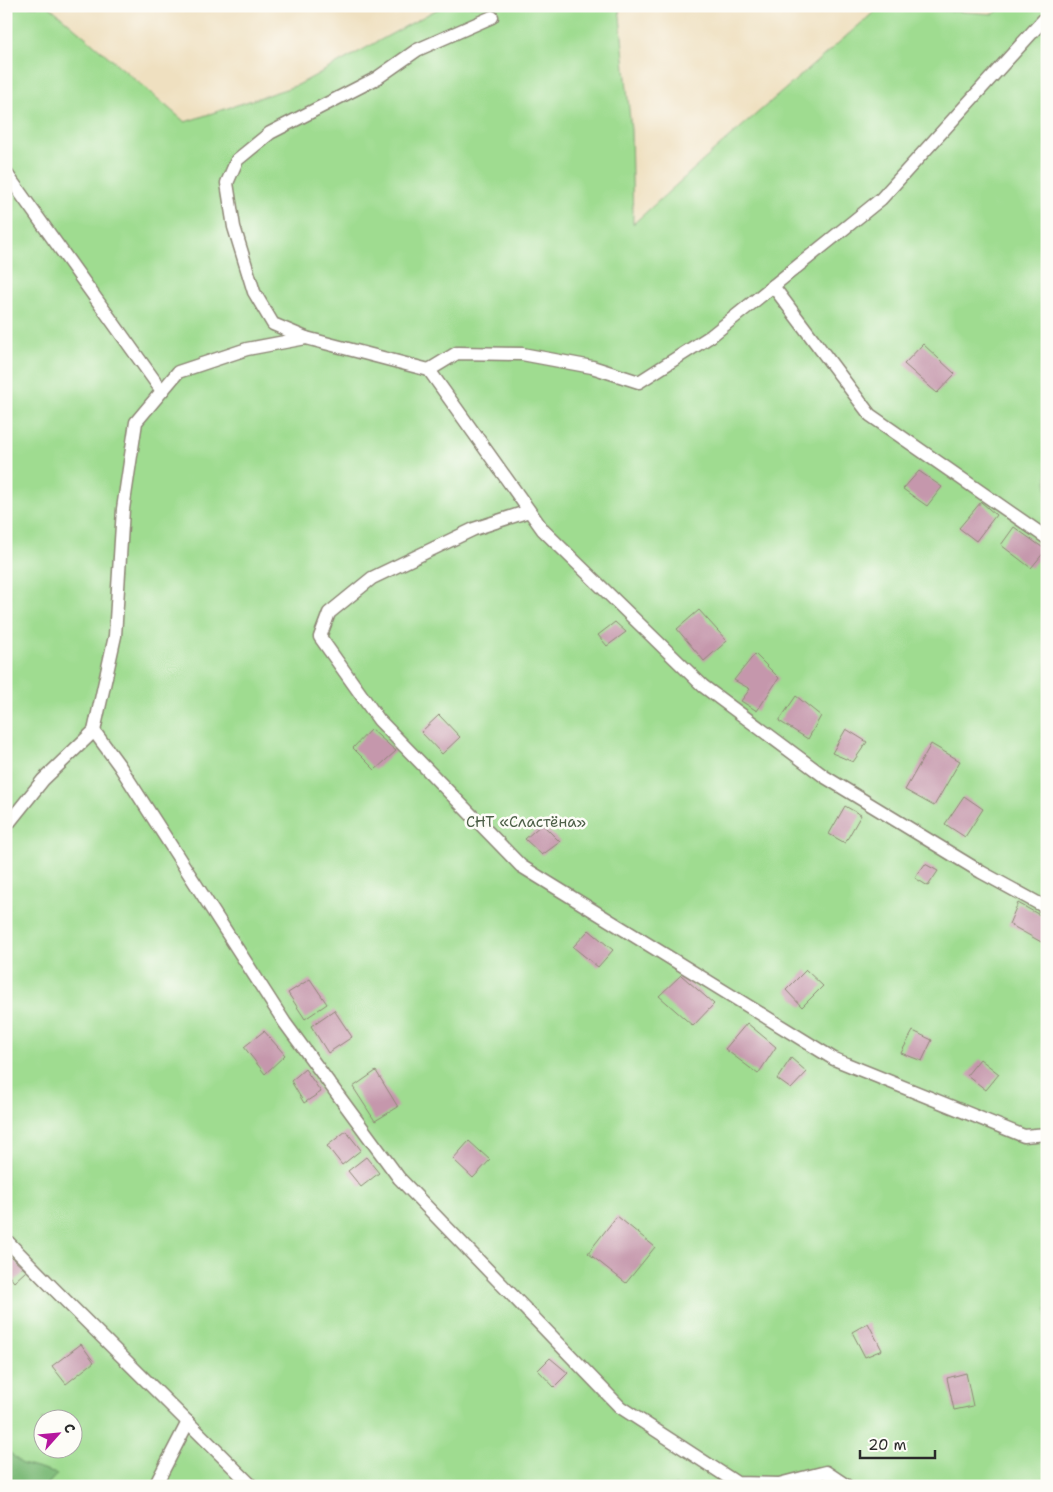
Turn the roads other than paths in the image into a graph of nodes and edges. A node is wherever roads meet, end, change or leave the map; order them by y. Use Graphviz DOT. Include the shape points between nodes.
graph roads {
  1 [pos="1047,16"];
  2 [pos="492,17"];
  3 [pos="6,173"];
  4 [pos="773,286"];
  5 [pos="306,338"];
  6 [pos="429,370"];
  7 [pos="162,391"];
  8 [pos="529,511"];
  9 [pos="1047,538"];
  10 [pos="94,731"];
  11 [pos="6,828"];
  12 [pos="1047,908"];
  13 [pos="1047,1134"];
  14 [pos="6,1240"];
  15 [pos="188,1422"];
  16 [pos="155,1486"];
  17 [pos="252,1486"];
  18 [pos="846,1486"];
  1 -- 4 [label="lane" via="881,199"];
  2 -- 5 [label="lane" via="417,50 377,78 270,133 237,160 227,183 234,227 254,292 273,324"];
  3 -- 7 [label="lane"];
  4 -- 6 [label="lane" via="711,336 639,382 592,367 522,354 457,353"];
  4 -- 9 [label="lane" via="870,415"];
  5 -- 6 [label="lane"];
  5 -- 7 [label="lane" via="247,349 178,372"];
  6 -- 8 [label="lane"];
  7 -- 10 [label="lane" via="136,422 123,509 115,636"];
  8 -- 12 [label="lane" via="543,530 703,686 825,777 981,872"];
  8 -- 13 [label="lane" via="474,529 372,578 329,613 320,638 379,720 521,866 834,1059 1024,1136"];
  10 -- 11 [label="lane" via="43,780"];
  10 -- 18 [label="lane" via="285,1023 399,1178 620,1407 737,1483 780,1484 826,1472"];
  14 -- 15 [label="lane"];
  15 -- 16 [label="lane"];
  15 -- 17 [label="lane"];
}
